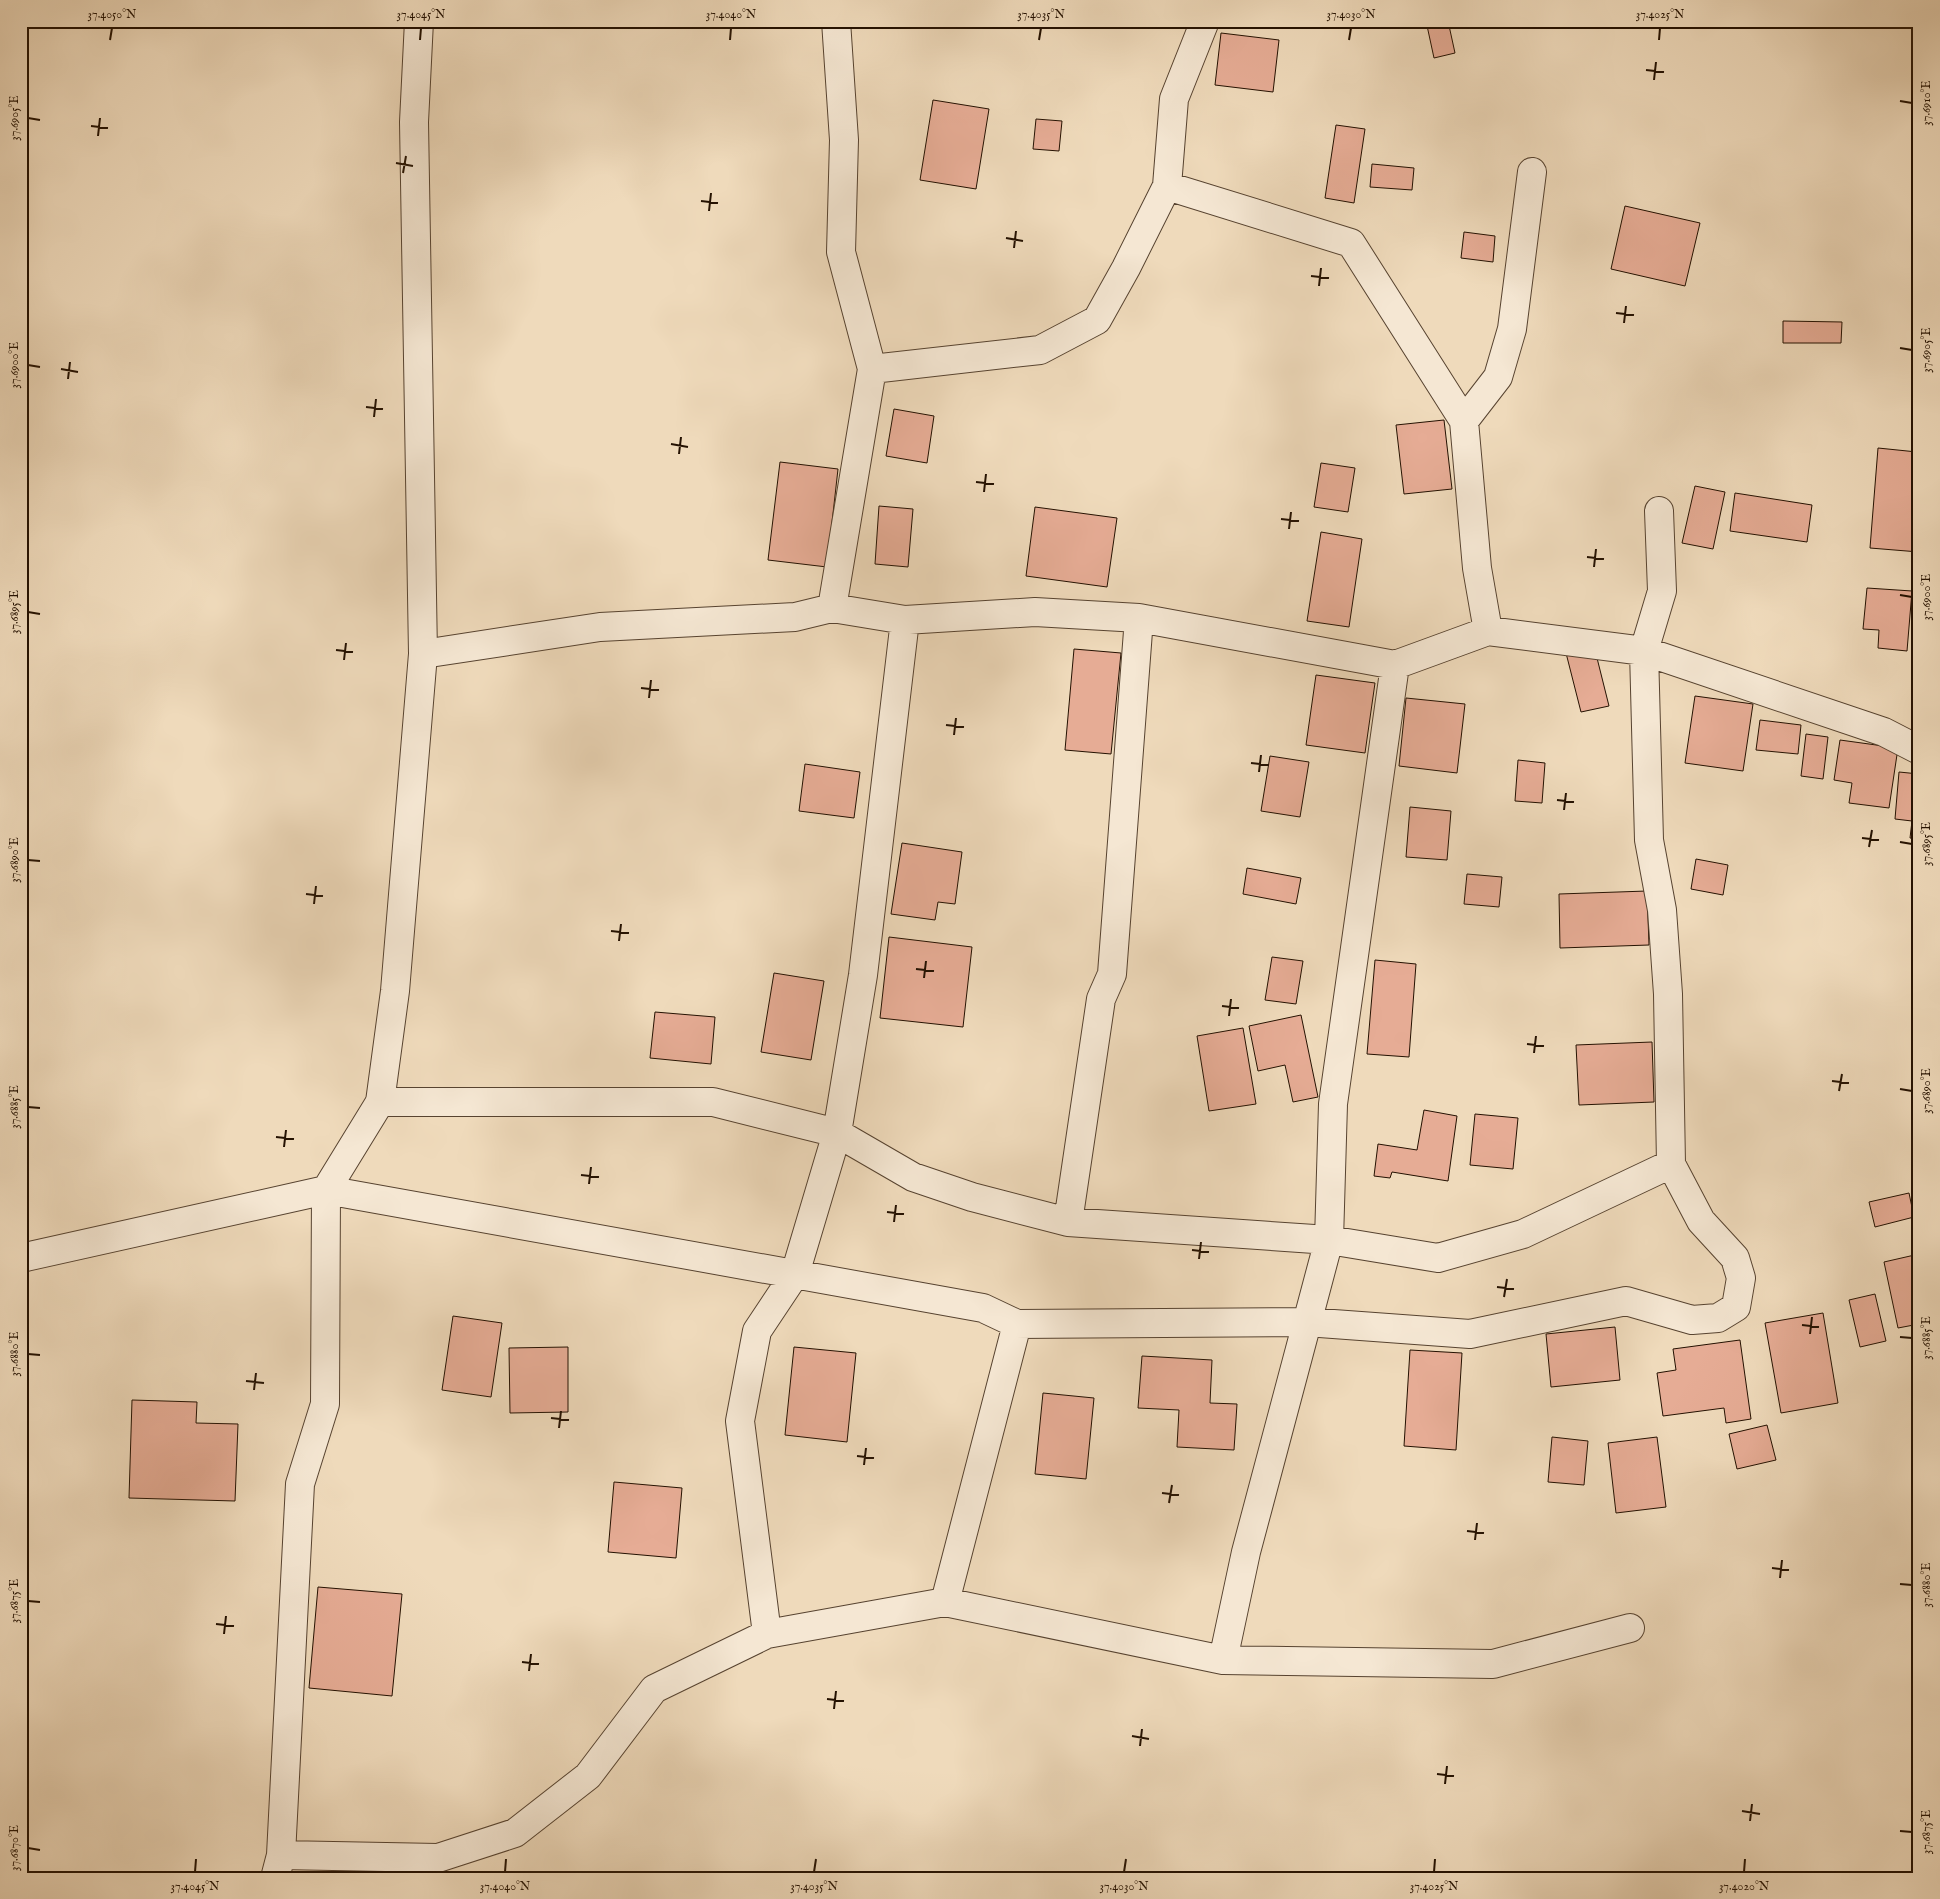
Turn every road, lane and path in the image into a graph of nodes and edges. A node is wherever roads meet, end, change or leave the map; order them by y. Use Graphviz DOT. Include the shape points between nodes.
graph roads {
  1 [pos="419,21"];
  2 [pos="836,21"];
  3 [pos="1205,21"];
  4 [pos="1532,172"];
  5 [pos="1167,186"];
  6 [pos="872,369"];
  7 [pos="1464,421"];
  8 [pos="1659,511"];
  9 [pos="832,608"];
  10 [pos="1139,618"];
  11 [pos="905,620"];
  12 [pos="1488,631"];
  13 [pos="1644,651"];
  14 [pos="423,654"];
  15 [pos="1395,665"];
  16 [pos="1919,750"];
  17 [pos="380,1102"];
  18 [pos="837,1133"];
  19 [pos="1671,1164"];
  20 [pos="326,1190"];
  21 [pos="1068,1222"];
  22 [pos="1329,1240"];
  23 [pos="21,1258"];
  24 [pos="795,1274"];
  25 [pos="1306,1322"];
  26 [pos="1017,1324"];
  27 [pos="945,1602"];
  28 [pos="1630,1628"];
  29 [pos="767,1634"];
  30 [pos="1223,1660"];
  31 [pos="278,1866"];
  1 -- 14 [label="street" via="414,122"];
  2 -- 6 [label="street" via="844,140 841,252"];
  3 -- 5 [label="street" via="1174,99"];
  4 -- 7 [label="street" via="1512,329 1498,377"];
  5 -- 6 [label="street" via="1096,320 1040,350"];
  5 -- 7 [label="street" via="1351,243"];
  6 -- 9 [label="street"];
  7 -- 12 [label="street" via="1477,568"];
  8 -- 13 [label="street" via="1662,591"];
  9 -- 11 [label="street"];
  9 -- 14 [label="street" via="795,617 600,627"];
  10 -- 11 [label="street" via="1035,612"];
  10 -- 15 [label="street"];
  10 -- 21 [label="street" via="1112,974 1100,999"];
  11 -- 18 [label="street" via="863,975"];
  12 -- 13 [label="street"];
  12 -- 15 [label="street"];
  13 -- 16 [label="street" via="1884,732"];
  13 -- 19 [label="street" via="1648,840 1662,910 1668,994"];
  14 -- 17 [label="street" via="395,991"];
  15 -- 22 [label="street" via="1333,1104"];
  17 -- 18 [label="street" via="713,1102"];
  17 -- 20 [label="street"];
  18 -- 21 [label="street" via="913,1177 972,1197"];
  18 -- 24 [label="street"];
  19 -- 22 [label="street" via="1523,1234 1438,1258"];
  19 -- 25 [label="street" via="1701,1221 1735,1258 1741,1278 1736,1307 1718,1318 1692,1320 1626,1301 1470,1334"];
  20 -- 23 [label="street"];
  20 -- 24 [label="street"];
  20 -- 31 [label="street" via="325,1404 300,1484"];
  21 -- 22 [label="street"];
  22 -- 25 [label="street"];
  24 -- 26 [label="street" via="983,1308"];
  24 -- 29 [label="street" via="757,1331 740,1422"];
  25 -- 26 [label="street"];
  25 -- 30 [label="street" via="1246,1552"];
  26 -- 27 [label="street"];
  27 -- 29 [label="street"];
  27 -- 30 [label="street"];
  28 -- 30 [label="street" via="1493,1664"];
  29 -- 31 [label="street" via="654,1689 588,1776 515,1833 438,1858"];
}
